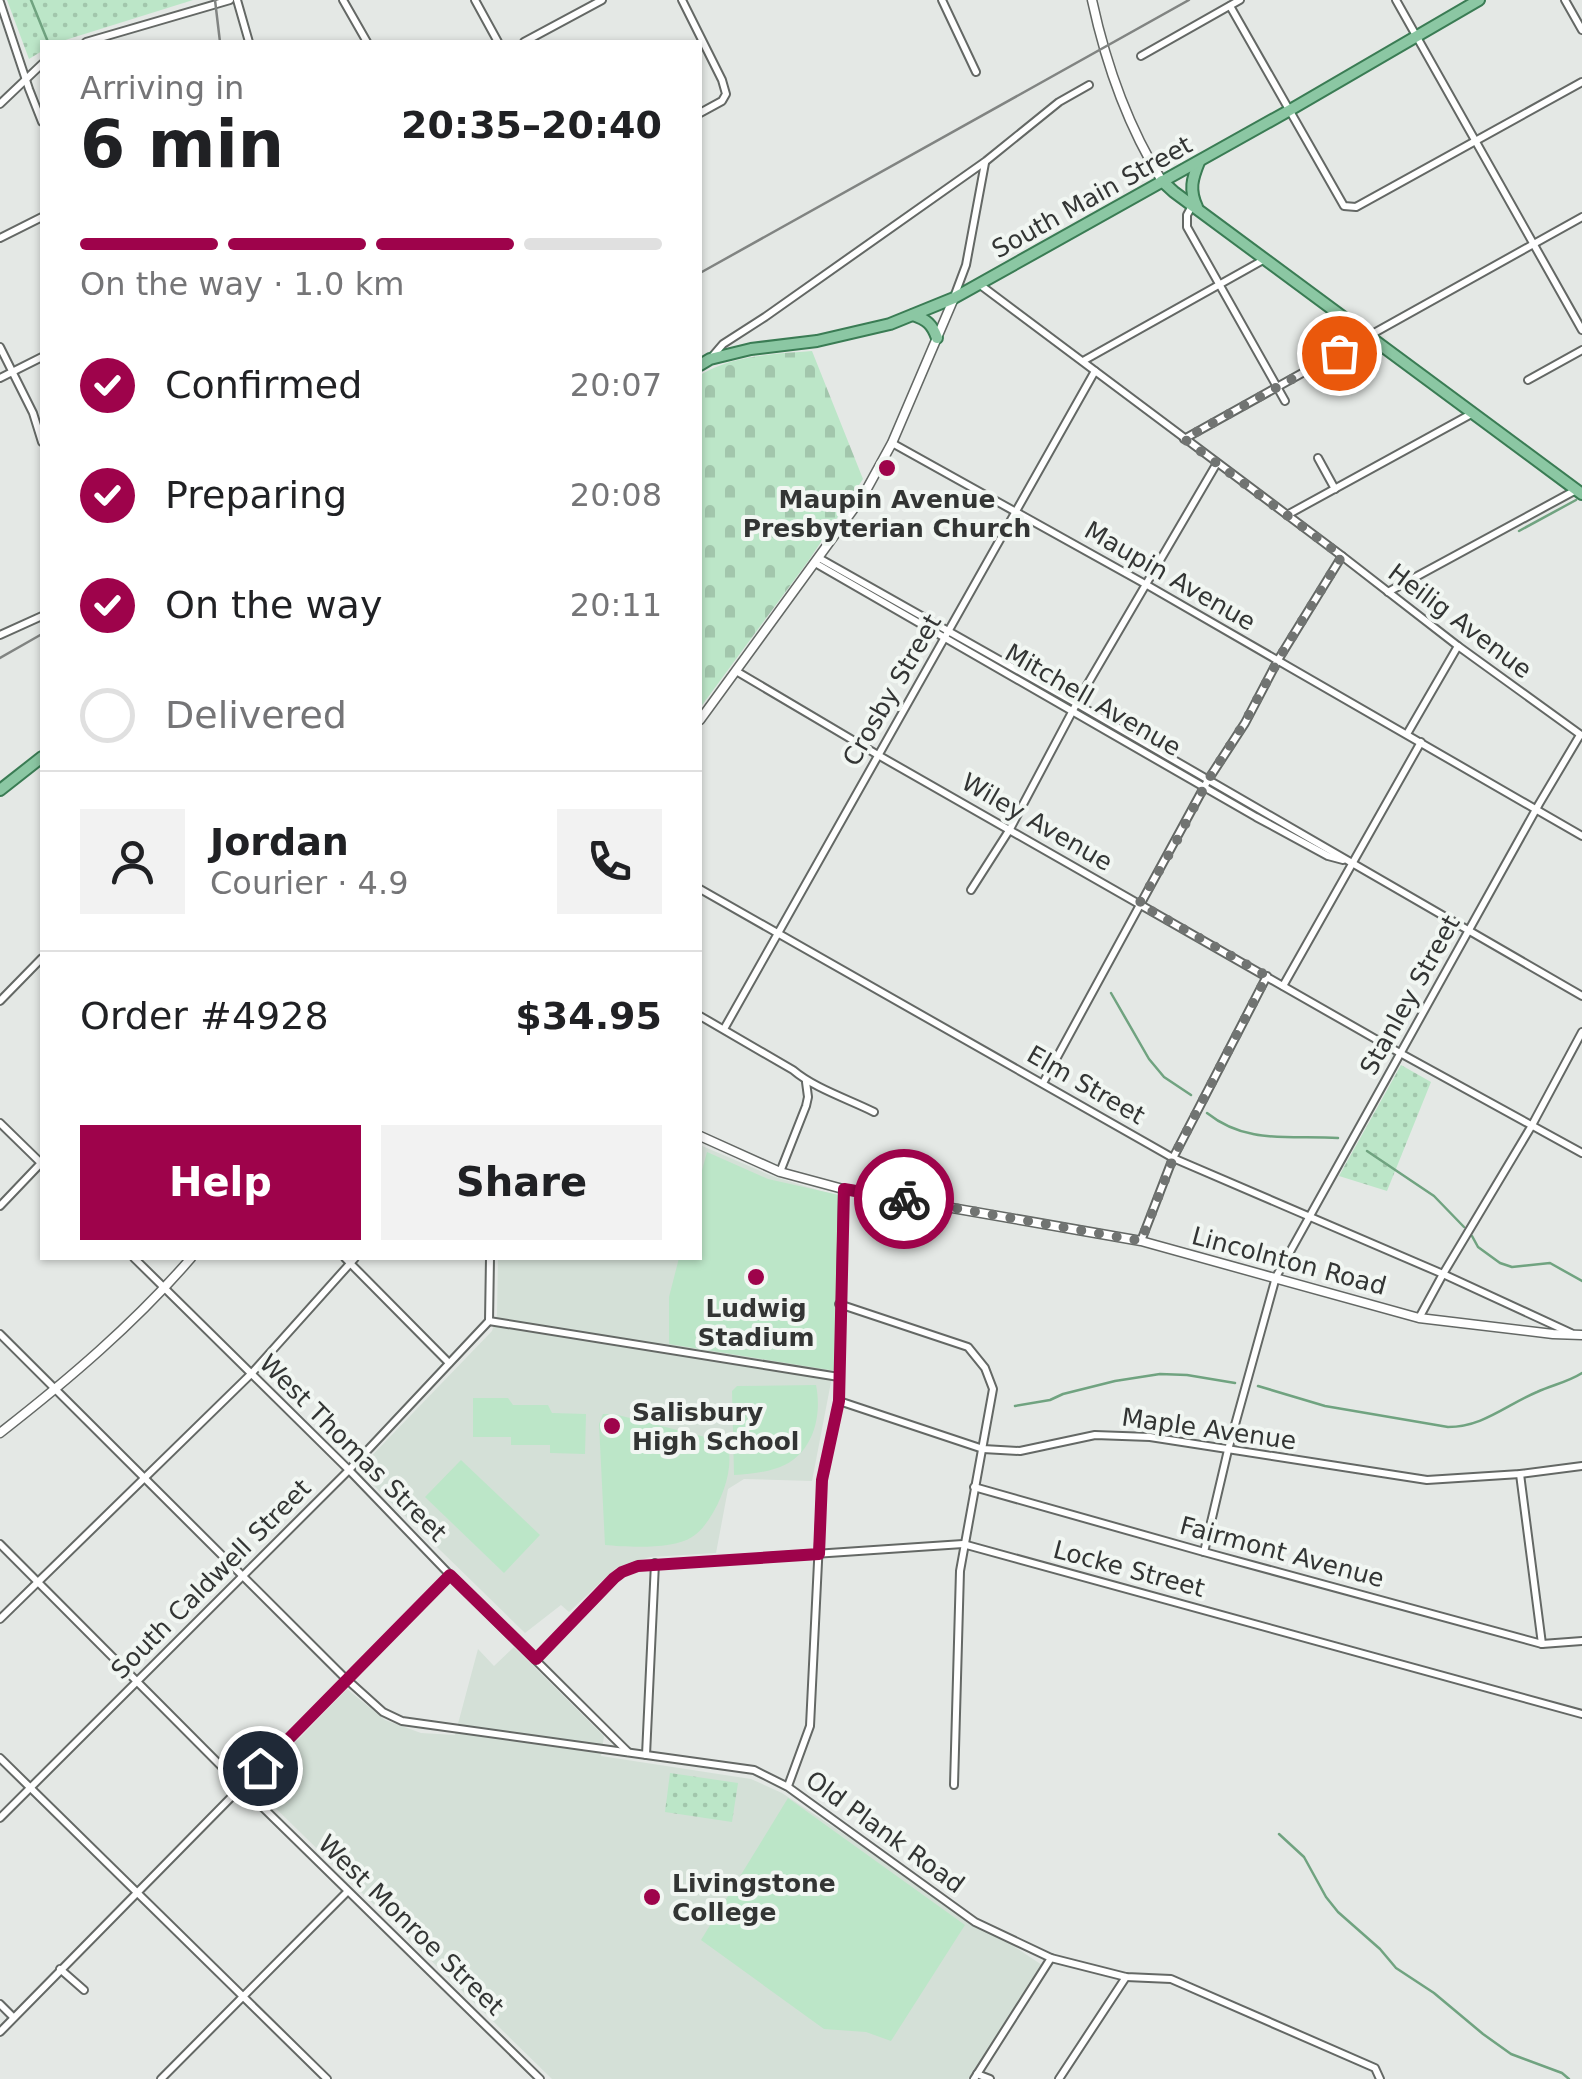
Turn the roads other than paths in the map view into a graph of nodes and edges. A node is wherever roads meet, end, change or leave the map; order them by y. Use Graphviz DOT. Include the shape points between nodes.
graph roads {
  1 [pos="234,0"];
  2 [pos="343,0"];
  3 [pos="475,0"];
  4 [pos="602,0"];
  5 [pos="682,0"];
  6 [pos="942,0"];
  7 [pos="1092,0"];
  8 [pos="1240,0"];
  9 [pos="1396,0"];
  10 [pos="1479,0"];
  11 [pos="1565,0"];
  12 [pos="0,2"];
  13 [pos="1230,6"];
  14 [pos="1582,30"];
  15 [pos="1417,37"];
  16 [pos="93,40"];
  17 [pos="248,40"];
  18 [pos="365,40"];
  19 [pos="497,40"];
  20 [pos="528,40"];
  21 [pos="702,40"];
  22 [pos="702,40"];
  23 [pos="1141,56"];
  24 [pos="40,66"];
  25 [pos="976,72"];
  26 [pos="26,78"];
  27 [pos="1582,82"];
  28 [pos="1089,85"];
  29 [pos="0,104"];
  30 [pos="1290,110"];
  31 [pos="702,112"];
  32 [pos="40,116"];
  33 [pos="1476,142"];
  34 [pos="1200,160"];
  35 [pos="986,161"];
  36 [pos="1162,181"];
  37 [pos="1195,207"];
  38 [pos="40,217"];
  39 [pos="1582,218"];
  40 [pos="0,238"];
  41 [pos="1534,244"];
  42 [pos="1265,260"];
  43 [pos="978,284"];
  44 [pos="1219,286"];
  45 [pos="954,298"];
  46 [pos="912,314"];
  47 [pos="1582,330"];
  48 [pos="1370,336"];
  49 [pos="937,338"];
  50 [pos="0,347"];
  51 [pos="1582,350"];
  52 [pos="40,358"];
  53 [pos="1083,361"];
  54 [pos="705,362"];
  55 [pos="1095,371"];
  56 [pos="12,373"];
  57 [pos="0,378"];
  58 [pos="1528,380"];
  59 [pos="1278,387"];
  60 [pos="1285,401"];
  61 [pos="1473,413"];
  62 [pos="40,436"];
  63 [pos="1184,439"];
  64 [pos="892,443"];
  65 [pos="1318,458"];
  66 [pos="1217,462"];
  67 [pos="1335,490"];
  68 [pos="1579,492"];
  69 [pos="1016,512"];
  70 [pos="1286,515"];
  71 [pos="1342,556"];
  72 [pos="817,561"];
  73 [pos="1146,585"];
  74 [pos="1388,592"];
  75 [pos="40,617"];
  76 [pos="0,635"];
  77 [pos="947,635"];
  78 [pos="1458,646"];
  79 [pos="1278,660"];
  80 [pos="736,671"];
  81 [pos="1075,708"];
  82 [pos="702,717"];
  83 [pos="1408,734"];
  84 [pos="1581,735"];
  85 [pos="1421,742"];
  86 [pos="878,754"];
  87 [pos="40,759"];
  88 [pos="1206,784"];
  89 [pos="0,790"];
  90 [pos="1536,810"];
  91 [pos="1010,829"];
  92 [pos="1582,836"];
  93 [pos="1354,864"];
  94 [pos="702,890"];
  95 [pos="972,890"];
  96 [pos="1139,904"];
  97 [pos="1470,930"];
  98 [pos="776,934"];
  99 [pos="40,960"];
  100 [pos="1267,976"];
  101 [pos="1284,986"];
  102 [pos="1582,996"];
  103 [pos="0,1001"];
  104 [pos="702,1017"];
  105 [pos="724,1029"];
  106 [pos="1582,1032"];
  107 [pos="1400,1053"];
  108 [pos="806,1082"];
  109 [pos="1043,1084"];
  110 [pos="874,1112"];
  111 [pos="0,1123"];
  112 [pos="1530,1127"];
  113 [pos="702,1137"];
  114 [pos="1582,1154"];
  115 [pos="1173,1158"];
  116 [pos="40,1162"];
  117 [pos="40,1166"];
  118 [pos="780,1172"];
  119 [pos="844,1189"];
  120 [pos="0,1206"];
  121 [pos="1310,1218"];
  122 [pos="1141,1241"];
  123 [pos="136,1260"];
  124 [pos="189,1260"];
  125 [pos="349,1260"];
  126 [pos="351,1260"];
  127 [pos="490,1260"];
  128 [pos="1443,1274"];
  129 [pos="1276,1277"];
  130 [pos="165,1288"];
  131 [pos="839,1304"];
  132 [pos="1419,1318"];
  133 [pos="488,1321"];
  134 [pos="0,1334"];
  135 [pos="1579,1335"];
  136 [pos="450,1363"];
  137 [pos="251,1374"];
  138 [pos="839,1377"];
  139 [pos="55,1390"];
  140 [pos="839,1401"];
  141 [pos="0,1433"];
  142 [pos="982,1449"];
  143 [pos="1228,1450"];
  144 [pos="1582,1466"];
  145 [pos="349,1470"];
  146 [pos="1520,1474"];
  147 [pos="143,1478"];
  148 [pos="974,1487"];
  149 [pos="0,1544"];
  150 [pos="963,1544"];
  151 [pos="1204,1552"];
  152 [pos="819,1554"];
  153 [pos="656,1563"];
  154 [pos="450,1575"];
  155 [pos="242,1576"];
  156 [pos="38,1581"];
  157 [pos="0,1619"];
  158 [pos="1582,1641"];
  159 [pos="1542,1644"];
  160 [pos="536,1659"];
  161 [pos="137,1680"];
  162 [pos="348,1680"];
  163 [pos="1582,1714"];
  164 [pos="628,1752"];
  165 [pos="646,1755"];
  166 [pos="0,1758"];
  167 [pos="954,1785"];
  168 [pos="242,1787"];
  169 [pos="788,1787"];
  170 [pos="30,1788"];
  171 [pos="0,1818"];
  172 [pos="348,1892"];
  173 [pos="137,1895"];
  174 [pos="1051,1958"];
  175 [pos="60,1969"];
  176 [pos="1126,1977"];
  177 [pos="84,1990"];
  178 [pos="243,1998"];
  179 [pos="0,2004"];
  180 [pos="14,2017"];
  181 [pos="0,2032"];
  182 [pos="975,2076"];
  183 [pos="161,2079"];
  184 [pos="326,2079"];
  185 [pos="540,2079"];
  186 [pos="990,2079"];
  187 [pos="1059,2079"];
  188 [pos="1380,2079"];
  1 -- 16 [label="street"];
  1 -- 17 [label="street"];
  2 -- 18 [label="street"];
  3 -- 19 [label="street"];
  4 -- 20 [label="street"];
  5 -- 21 [label="street"];
  6 -- 25 [label="street"];
  7 -- 36 [label="street" via="1122,103"];
  8 -- 13 [label="street"];
  9 -- 15 [label="street"];
  10 -- 15 [label="main road, South Main Street"];
  11 -- 14 [label="street"];
  12 -- 26 [label="street"];
  13 -- 23 [label="street"];
  13 -- 30 [label="street"];
  15 -- 30 [label="main road, South Main Street"];
  15 -- 33 [label="street"];
  22 -- 31 [label="street" via="726,94"];
  24 -- 26 [label="street"];
  26 -- 29 [label="street"];
  26 -- 32 [label="street"];
  27 -- 33 [label="street"];
  28 -- 35 [label="street"];
  30 -- 33 [label="street" via="1344,206 1356,207"];
  30 -- 34 [label="main road, South Main Street"];
  33 -- 41 [label="street"];
  34 -- 36 [label="main road, South Main Street"];
  34 -- 37 [label="main road" via="1191,187"];
  35 -- 45 [label="street"];
  35 -- 54 [label="street"];
  36 -- 37 [label="main road"];
  36 -- 43 [label="main road, South Main Street"];
  37 -- 42 [label="main road"];
  37 -- 44 [label="street" via="1186,215 1187,227"];
  38 -- 40 [label="street"];
  39 -- 41 [label="street"];
  41 -- 47 [label="street"];
  41 -- 48 [label="street"];
  42 -- 44 [label="street"];
  42 -- 48 [label="main road"];
  43 -- 45 [label="main road, South Main Street"];
  43 -- 53 [label="street, Heilig Avenue"];
  44 -- 53 [label="street"];
  44 -- 59 [label="street"];
  45 -- 46 [label="main road, South Main Street"];
  45 -- 49 [label="street"];
  46 -- 49 [label="main road" via="928,321"];
  46 -- 54 [label="main road, South Main Street" via="852,334"];
  48 -- 59 [label="street"];
  48 -- 61 [label="main road"];
  49 -- 64 [label="street"];
  50 -- 56 [label="street"];
  51 -- 58 [label="street"];
  52 -- 56 [label="street"];
  53 -- 55 [label="street, Heilig Avenue"];
  55 -- 63 [label="street, Heilig Avenue"];
  55 -- 69 [label="street, Crosby Street"];
  56 -- 57 [label="street"];
  56 -- 62 [label="street"];
  59 -- 60 [label="street"];
  59 -- 63 [label="street"];
  61 -- 67 [label="street"];
  61 -- 68 [label="main road"];
  63 -- 66 [label="street, Heilig Avenue"];
  64 -- 69 [label="street, Maupin Avenue"];
  64 -- 72 [label="street"];
  65 -- 67 [label="street"];
  66 -- 70 [label="street, Heilig Avenue"];
  66 -- 73 [label="street"];
  67 -- 70 [label="street"];
  68 -- 74 [label="street"];
  69 -- 73 [label="street, Maupin Avenue"];
  69 -- 77 [label="street, Crosby Street"];
  70 -- 71 [label="street, Heilig Avenue"];
  71 -- 74 [label="street, Heilig Avenue"];
  71 -- 79 [label="street"];
  72 -- 77 [label="street, Mitchell Avenue"];
  72 -- 80 [label="street"];
  73 -- 79 [label="street, Maupin Avenue"];
  73 -- 81 [label="street"];
  74 -- 78 [label="street, Heilig Avenue"];
  75 -- 76 [label="street"];
  77 -- 81 [label="street, Mitchell Avenue"];
  77 -- 86 [label="street, Crosby Street"];
  78 -- 83 [label="street"];
  78 -- 84 [label="street, Heilig Avenue"];
  79 -- 83 [label="street, Maupin Avenue"];
  79 -- 88 [label="street"];
  80 -- 82 [label="street"];
  80 -- 86 [label="street, Wiley Avenue"];
  81 -- 88 [label="street, Mitchell Avenue"];
  81 -- 91 [label="street"];
  83 -- 85 [label="street, Maupin Avenue"];
  84 -- 90 [label="street, Stanley Street"];
  85 -- 90 [label="street, Maupin Avenue"];
  85 -- 93 [label="street"];
  86 -- 91 [label="street, Wiley Avenue"];
  86 -- 98 [label="street, Crosby Street"];
  87 -- 89 [label="main road"];
  88 -- 93 [label="street, Mitchell Avenue"];
  88 -- 96 [label="street"];
  90 -- 92 [label="street, Maupin Avenue"];
  90 -- 97 [label="street, Stanley Street"];
  91 -- 95 [label="street"];
  91 -- 96 [label="street, Wiley Avenue"];
  93 -- 97 [label="street, Mitchell Avenue"];
  93 -- 101 [label="street"];
  94 -- 98 [label="street, Elm Street"];
  96 -- 100 [label="street, Wiley Avenue"];
  96 -- 109 [label="street"];
  97 -- 102 [label="street, Mitchell Avenue"];
  97 -- 107 [label="street, Stanley Street"];
  98 -- 105 [label="street, Crosby Street"];
  98 -- 109 [label="street, Elm Street"];
  99 -- 103 [label="street"];
  100 -- 101 [label="street, Wiley Avenue"];
  100 -- 115 [label="street"];
  101 -- 107 [label="street, Wiley Avenue"];
  104 -- 105 [label="street"];
  105 -- 108 [label="street"];
  106 -- 112 [label="street"];
  107 -- 112 [label="street, Wiley Avenue"];
  107 -- 121 [label="street, Stanley Street"];
  108 -- 110 [label="street"];
  108 -- 118 [label="street" via="806,1106"];
  109 -- 115 [label="street, Elm Street"];
  111 -- 116 [label="street"];
  112 -- 114 [label="street, Wiley Avenue"];
  112 -- 128 [label="street"];
  113 -- 118 [label="street, Lincolnton Road"];
  115 -- 121 [label="street, Elm Street"];
  115 -- 122 [label="street"];
  117 -- 120 [label="street"];
  118 -- 119 [label="street, Lincolnton Road"];
  119 -- 122 [label="street, Lincolnton Road"];
  119 -- 131 [label="street"];
  121 -- 128 [label="street, Elm Street"];
  121 -- 129 [label="street, Stanley Street"];
  122 -- 129 [label="street, Lincolnton Road"];
  123 -- 130 [label="street, West Thomas Street"];
  124 -- 130 [label="street"];
  125 -- 137 [label="street"];
  126 -- 136 [label="street"];
  127 -- 133 [label="street"];
  128 -- 132 [label="street"];
  128 -- 135 [label="street, Elm Street"];
  129 -- 132 [label="street, Lincolnton Road"];
  129 -- 143 [label="street, Stanley Street"];
  130 -- 137 [label="street, West Thomas Street"];
  130 -- 139 [label="street"];
  131 -- 138 [label="street"];
  131 -- 142 [label="street" via="968,1347 993,1389"];
  132 -- 135 [label="street, Lincolnton Road"];
  133 -- 136 [label="street, South Caldwell Street"];
  133 -- 138 [label="street"];
  134 -- 139 [label="street, Old Plank Road"];
  136 -- 145 [label="street, South Caldwell Street"];
  137 -- 145 [label="street, West Thomas Street"];
  137 -- 147 [label="street"];
  138 -- 140 [label="street"];
  139 -- 141 [label="street"];
  139 -- 147 [label="street, Old Plank Road"];
  140 -- 142 [label="street, Maple Avenue"];
  140 -- 152 [label="street" via="822,1480"];
  142 -- 143 [label="street, Maple Avenue" via="1020,1451 1120,1434"];
  142 -- 148 [label="street"];
  143 -- 146 [label="street, Maple Avenue" via="1427,1480"];
  143 -- 151 [label="street, Stanley Street"];
  144 -- 146 [label="street, Maple Avenue"];
  145 -- 154 [label="street, West Thomas Street"];
  145 -- 155 [label="street, South Caldwell Street"];
  146 -- 159 [label="street"];
  147 -- 155 [label="street, Old Plank Road"];
  147 -- 156 [label="street"];
  148 -- 150 [label="street"];
  148 -- 151 [label="street, Fairmont Avenue"];
  149 -- 156 [label="street, West Monroe Street"];
  150 -- 152 [label="street, Locke Street"];
  150 -- 163 [label="street, Locke Street"];
  150 -- 167 [label="street"];
  151 -- 159 [label="street, Fairmont Avenue"];
  152 -- 153 [label="street, Locke Street"];
  152 -- 169 [label="street" via="810,1726"];
  153 -- 160 [label="street" via="622,1572"];
  153 -- 165 [label="street"];
  154 -- 160 [label="street, West Thomas Street"];
  154 -- 162 [label="street"];
  155 -- 161 [label="street, South Caldwell Street"];
  155 -- 162 [label="street, Old Plank Road"];
  156 -- 157 [label="street"];
  156 -- 161 [label="street, West Monroe Street"];
  158 -- 159 [label="street, Fairmont Avenue"];
  160 -- 164 [label="street, West Thomas Street"];
  161 -- 168 [label="street, West Monroe Street"];
  161 -- 170 [label="street, South Caldwell Street"];
  162 -- 164 [label="street, Old Plank Road" via="402,1720"];
  162 -- 168 [label="street"];
  164 -- 165 [label="street, Old Plank Road"];
  165 -- 169 [label="street, Old Plank Road" via="754,1770"];
  166 -- 170 [label="street"];
  168 -- 172 [label="street, West Monroe Street"];
  168 -- 173 [label="street"];
  169 -- 174 [label="street, Old Plank Road" via="974,1922"];
  170 -- 171 [label="street, South Caldwell Street"];
  170 -- 173 [label="street"];
  172 -- 178 [label="street"];
  172 -- 185 [label="street, West Monroe Street"];
  173 -- 175 [label="street"];
  173 -- 178 [label="street"];
  174 -- 176 [label="street, Old Plank Road"];
  174 -- 182 [label="street"];
  175 -- 177 [label="street"];
  175 -- 180 [label="street"];
  176 -- 187 [label="street"];
  176 -- 188 [label="street, Old Plank Road" via="1171,1979 1375,2068"];
  178 -- 183 [label="street"];
  178 -- 184 [label="street"];
  179 -- 180 [label="street"];
  180 -- 181 [label="street"];
  182 -- 186 [label="street"];
}
